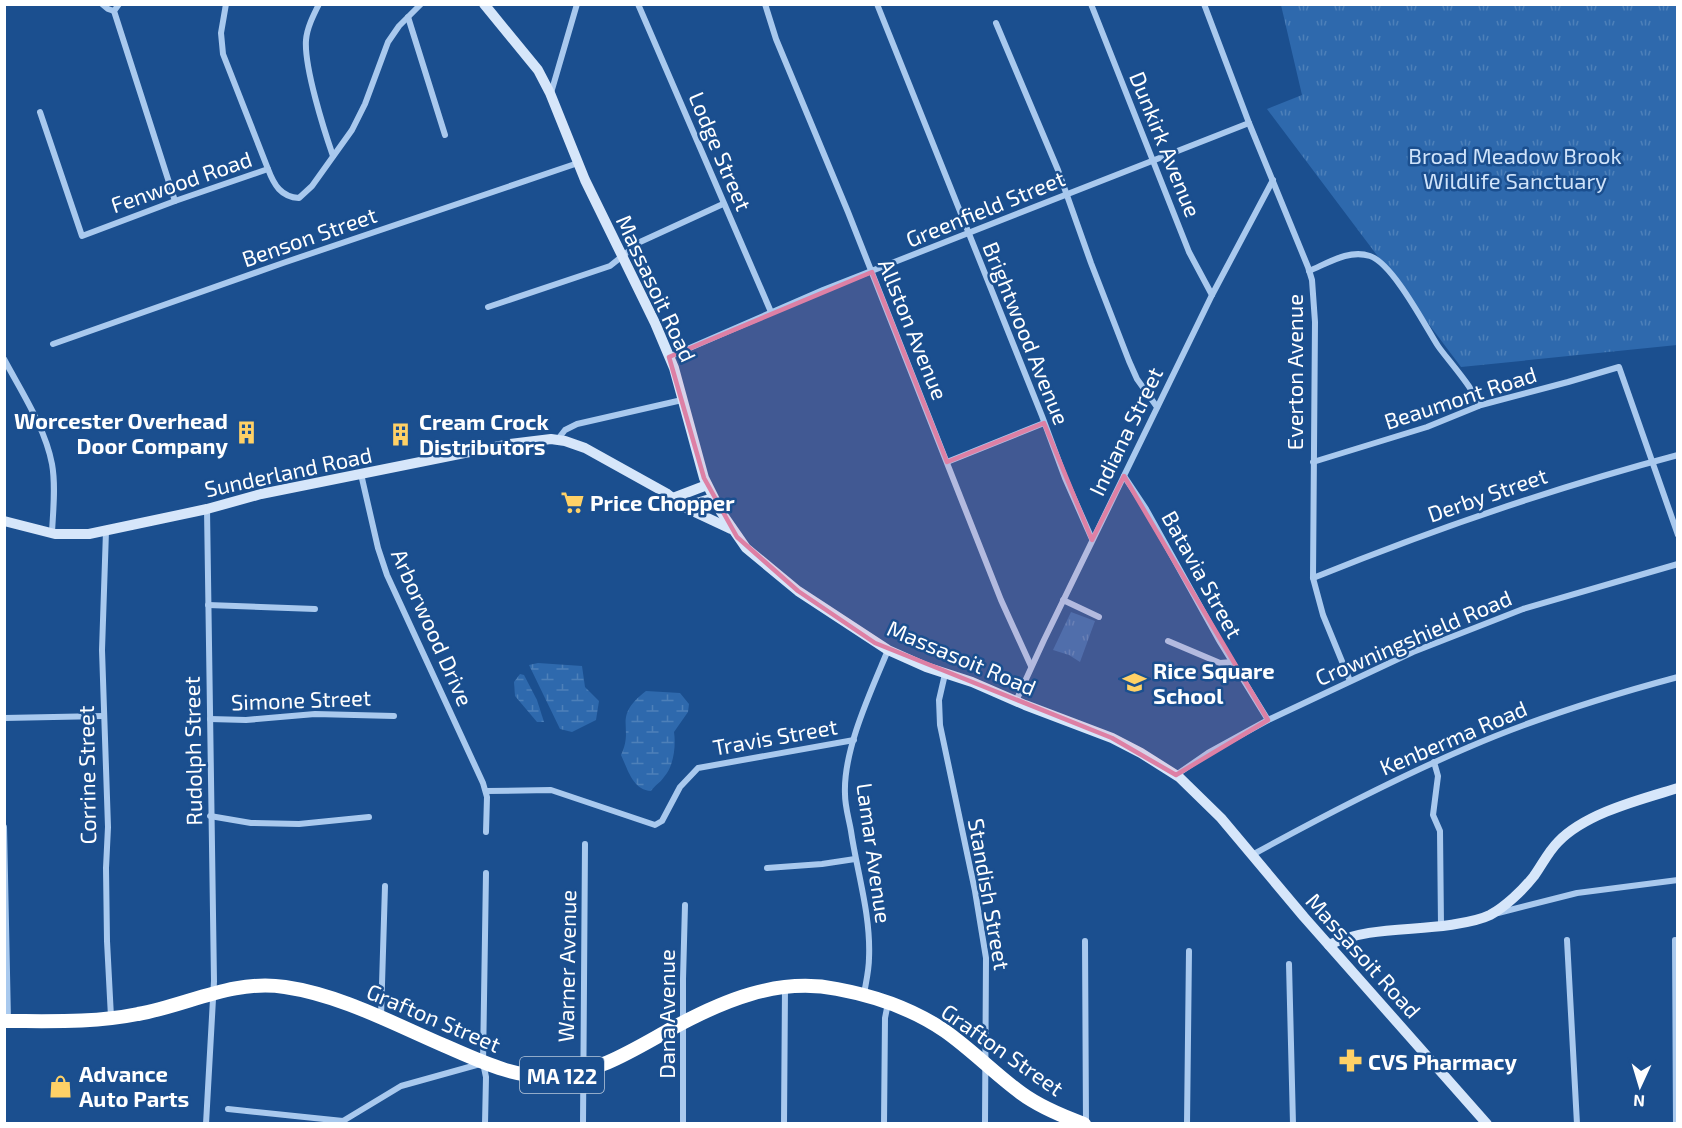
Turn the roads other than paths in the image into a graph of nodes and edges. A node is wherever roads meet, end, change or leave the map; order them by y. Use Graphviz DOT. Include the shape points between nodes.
graph roads {
  1 [pos="102,4"];
  2 [pos="119,4"];
  3 [pos="226,4"];
  4 [pos="319,4"];
  5 [pos="421,4"];
  6 [pos="484,4"];
  7 [pos="577,4"];
  8 [pos="638,4"];
  9 [pos="765,4"];
  10 [pos="877,4"];
  11 [pos="1090,4"];
  12 [pos="1204,4"];
  13 [pos="114,10"];
  14 [pos="408,17"];
  15 [pos="996,23"];
  16 [pos="550,93"];
  17 [pos="40,112"];
  18 [pos="1249,123"];
  19 [pos="445,135"];
  20 [pos="333,156"];
  21 [pos="1152,160"];
  22 [pos="578,163"];
  23 [pos="268,169"];
  24 [pos="1273,180"];
  25 [pos="1067,194"];
  26 [pos="175,201"];
  27 [pos="723,204"];
  28 [pos="968,233"];
  29 [pos="622,256"];
  30 [pos="1309,271"];
  31 [pos="872,272"];
  32 [pos="1212,295"];
  33 [pos="488,307"];
  34 [pos="771,312"];
  35 [pos="53,344"];
  36 [pos="669,357"];
  37 [pos="4,359"];
  38 [pos="682,400"];
  39 [pos="1478,406"];
  40 [pos="1157,408"];
  41 [pos="1044,423"];
  42 [pos="558,439"];
  43 [pos="1677,455"];
  44 [pos="947,462"];
  45 [pos="1313,462"];
  46 [pos="1651,462"];
  47 [pos="361,474"];
  48 [pos="1124,476"];
  49 [pos="707,485"];
  50 [pos="673,498"];
  51 [pos="713,498"];
  52 [pos="684,507"];
  53 [pos="207,509"];
  54 [pos="4,521"];
  55 [pos="732,529"];
  56 [pos="106,531"];
  57 [pos="52,534"];
  58 [pos="1677,535"];
  59 [pos="1092,539"];
  60 [pos="1677,564"];
  61 [pos="1313,578"];
  62 [pos="1064,600"];
  63 [pos="208,605"];
  64 [pos="315,609"];
  65 [pos="1100,616"];
  66 [pos="1168,641"];
  67 [pos="888,650"];
  68 [pos="1232,662"];
  69 [pos="1031,666"];
  70 [pos="945,674"];
  71 [pos="1677,677"];
  72 [pos="1350,681"];
  73 [pos="1016,701"];
  74 [pos="103,716"];
  75 [pos="394,716"];
  76 [pos="4,718"];
  77 [pos="210,719"];
  78 [pos="1268,720"];
  79 [pos="854,740"];
  80 [pos="1434,762"];
  81 [pos="1176,775"];
  82 [pos="1677,788"];
  83 [pos="486,791"];
  84 [pos="210,816"];
  85 [pos="369,817"];
  86 [pos="4,827"];
  87 [pos="486,832"];
  88 [pos="585,844"];
  89 [pos="1252,855"];
  90 [pos="855,859"];
  91 [pos="767,868"];
  92 [pos="486,873"];
  93 [pos="1677,880"];
  94 [pos="386,886"];
  95 [pos="685,905"];
  96 [pos="1489,916"];
  97 [pos="1441,926"];
  98 [pos="1567,940"];
  99 [pos="1675,940"];
  100 [pos="1086,941"];
  101 [pos="1329,945"];
  102 [pos="1189,951"];
  103 [pos="1288,964"];
  104 [pos="785,988"];
  105 [pos="214,992"];
  106 [pos="864,994"];
  107 [pos="888,1002"];
  108 [pos="111,1018"];
  109 [pos="381,1018"];
  110 [pos="6,1021"];
  111 [pos="683,1023"];
  112 [pos="483,1063"];
  113 [pos="986,1064"];
  114 [pos="583,1071"];
  115 [pos="228,1109"];
  116 [pos="206,1124"];
  117 [pos="485,1124"];
  118 [pos="583,1124"];
  119 [pos="683,1124"];
  120 [pos="784,1124"];
  121 [pos="884,1124"];
  122 [pos="985,1124"];
  123 [pos="1085,1124"];
  124 [pos="1187,1124"];
  125 [pos="1293,1124"];
  126 [pos="1487,1124"];
  127 [pos="1577,1124"];
  128 [pos="1676,1124"];
  1 -- 13 [label="street"];
  2 -- 13 [label="street"];
  3 -- 23 [label="street" via="221,33 223,54"];
  4 -- 20 [label="street" via="307,34 306,52"];
  5 -- 14 [label="street, Fenwood Road"];
  6 -- 16 [label="main road, Massasoit Road" via="538,70"];
  7 -- 16 [label="street"];
  8 -- 27 [label="street, Lodge Street"];
  9 -- 31 [label="street, Allston Avenue"];
  10 -- 28 [label="street, Brightwood Avenue"];
  11 -- 21 [label="street, Dunkirk Avenue"];
  12 -- 18 [label="street, Everton Avenue"];
  13 -- 26 [label="street"];
  14 -- 19 [label="street"];
  14 -- 20 [label="street, Fenwood Road" via="387,42 358,120"];
  15 -- 25 [label="street"];
  16 -- 22 [label="main road, Massasoit Road"];
  17 -- 26 [label="street, Fenwood Road" via="82,236"];
  18 -- 21 [label="street, Greenfield Street"];
  18 -- 24 [label="street, Everton Avenue"];
  20 -- 23 [label="street, Fenwood Road" via="299,198 278,189"];
  21 -- 25 [label="street, Greenfield Street"];
  21 -- 32 [label="street, Dunkirk Avenue" via="1195,266"];
  22 -- 29 [label="main road, Massasoit Road"];
  22 -- 35 [label="street, Benson Street"];
  23 -- 26 [label="street, Fenwood Road"];
  24 -- 30 [label="street, Everton Avenue"];
  24 -- 32 [label="street, Indiana Street"];
  25 -- 28 [label="street, Greenfield Street"];
  25 -- 40 [label="street" via="1129,362"];
  27 -- 29 [label="street" via="640,242"];
  27 -- 34 [label="street, Lodge Street"];
  28 -- 31 [label="street, Greenfield Street"];
  28 -- 41 [label="street, Brightwood Avenue"];
  29 -- 33 [label="street" via="610,266"];
  29 -- 36 [label="main road, Massasoit Road"];
  30 -- 39 [label="street" via="1355,254 1380,261 1475,394"];
  30 -- 45 [label="street, Everton Avenue" via="1316,322"];
  31 -- 34 [label="street, Greenfield Street"];
  31 -- 44 [label="street, Allston Avenue"];
  32 -- 40 [label="street, Indiana Street"];
  34 -- 36 [label="street, Greenfield Street"];
  36 -- 38 [label="main road, Massasoit Road"];
  37 -- 57 [label="street" via="50,456"];
  38 -- 42 [label="street" via="577,424"];
  38 -- 49 [label="main road, Massasoit Road"];
  39 -- 45 [label="street, Beaumont Road" via="1427,427"];
  39 -- 46 [label="street, Beaumont Road" via="1619,367"];
  40 -- 48 [label="street, Indiana Street"];
  41 -- 44 [label="street"];
  41 -- 59 [label="street, Brightwood Avenue"];
  42 -- 47 [label="main road, Sunderland Road" via="523,442"];
  42 -- 50 [label="main road, Sunderland Road" via="598,454"];
  43 -- 46 [label="street, Derby Street"];
  44 -- 69 [label="street, Allston Avenue" via="1008,619"];
  45 -- 61 [label="street, Everton Avenue"];
  46 -- 58 [label="street"];
  46 -- 61 [label="street, Derby Street" via="1495,509"];
  47 -- 53 [label="main road, Sunderland Road"];
  47 -- 83 [label="street, Arborwood Drive" via="387,575"];
  48 -- 59 [label="street, Indiana Street"];
  48 -- 68 [label="street, Batavia Street"];
  49 -- 50 [label="main road"];
  49 -- 51 [label="main road, Massasoit Road"];
  50 -- 52 [label="main road, Sunderland Road"];
  51 -- 52 [label="main road"];
  51 -- 55 [label="main road, Massasoit Road"];
  52 -- 55 [label="main road, Sunderland Road"];
  53 -- 56 [label="main road, Sunderland Road"];
  53 -- 63 [label="street, Rudolph Street"];
  54 -- 57 [label="main road, Sunderland Road"];
  55 -- 67 [label="main road, Massasoit Road" via="753,555 783,579"];
  56 -- 57 [label="main road, Sunderland Road"];
  56 -- 74 [label="street, Corrine Street"];
  59 -- 62 [label="street, Indiana Street"];
  60 -- 72 [label="street, Crowningshield Road" via="1523,609"];
  61 -- 72 [label="street, Everton Avenue" via="1323,615"];
  62 -- 65 [label="street"];
  62 -- 69 [label="street, Indiana Street"];
  63 -- 64 [label="street"];
  63 -- 77 [label="street, Rudolph Street"];
  66 -- 68 [label="street" via="1220,663"];
  67 -- 70 [label="main road, Massasoit Road"];
  67 -- 79 [label="street, Lamar Avenue"];
  68 -- 78 [label="street, Batavia Street"];
  69 -- 73 [label="street, Indiana Street"];
  70 -- 73 [label="main road, Massasoit Road"];
  70 -- 113 [label="street, Standish Street" via="939,700 940,725 986,958"];
  71 -- 80 [label="street, Kenberma Road" via="1530,723"];
  72 -- 78 [label="street, Crowningshield Road"];
  73 -- 81 [label="main road, Massasoit Road" via="1112,738"];
  74 -- 76 [label="street"];
  74 -- 108 [label="street, Corrine Street"];
  75 -- 77 [label="street, Simone Street" via="315,714 255,720"];
  77 -- 84 [label="street, Rudolph Street"];
  78 -- 81 [label="street, Crowningshield Road"];
  79 -- 83 [label="street, Travis Street" via="698,768 680,787 662,821 655,825 551,790"];
  79 -- 90 [label="street, Lamar Avenue" via="845,796"];
  80 -- 89 [label="street, Kenberma Road" via="1348,802"];
  80 -- 97 [label="street" via="1438,776 1433,815 1440,831"];
  81 -- 89 [label="main road, Massasoit Road" via="1221,818"];
  82 -- 96 [label="main road" via="1571,830 1532,878"];
  83 -- 87 [label="street"];
  84 -- 85 [label="street" via="251,824"];
  84 -- 105 [label="street, Rudolph Street"];
  86 -- 110 [label="street"];
  88 -- 114 [label="street, Warner Avenue"];
  89 -- 101 [label="main road, Massasoit Road"];
  90 -- 91 [label="street"];
  90 -- 106 [label="street, Lamar Avenue" via="869,949"];
  92 -- 112 [label="street"];
  93 -- 96 [label="street" via="1577,894"];
  94 -- 109 [label="street"];
  95 -- 111 [label="street, Dana Avenue"];
  96 -- 97 [label="main road"];
  97 -- 101 [label="main road" via="1366,933"];
  98 -- 127 [label="street"];
  99 -- 128 [label="street"];
  100 -- 123 [label="street"];
  101 -- 126 [label="main road, Massasoit Road"];
  102 -- 124 [label="street"];
  103 -- 125 [label="street"];
  104 -- 106 [label="highway, Grafton Street / MA 122" via="825,987"];
  104 -- 111 [label="highway, Grafton Street / MA 122" via="732,999"];
  104 -- 120 [label="street"];
  105 -- 108 [label="highway, Grafton Street / MA 122" via="152,1011"];
  105 -- 109 [label="highway, Grafton Street / MA 122" via="261,985 288,987 331,998"];
  105 -- 116 [label="street, Rudolph Street"];
  106 -- 107 [label="highway, Grafton Street / MA 122"];
  107 -- 113 [label="highway, Grafton Street / MA 122" via="936,1025"];
  107 -- 121 [label="street"];
  108 -- 110 [label="highway, Grafton Street / MA 122"];
  109 -- 112 [label="highway, Grafton Street / MA 122"];
  111 -- 114 [label="highway, Grafton Street / MA 122" via="612,1061"];
  111 -- 119 [label="street, Dana Avenue"];
  112 -- 114 [label="highway, Grafton Street / MA 122" via="537,1077"];
  112 -- 115 [label="street" via="401,1086 343,1121"];
  112 -- 117 [label="street"];
  113 -- 122 [label="street, Standish Street"];
  113 -- 123 [label="highway, Grafton Street / MA 122" via="1024,1095"];
  114 -- 118 [label="street, Warner Avenue"];
}
